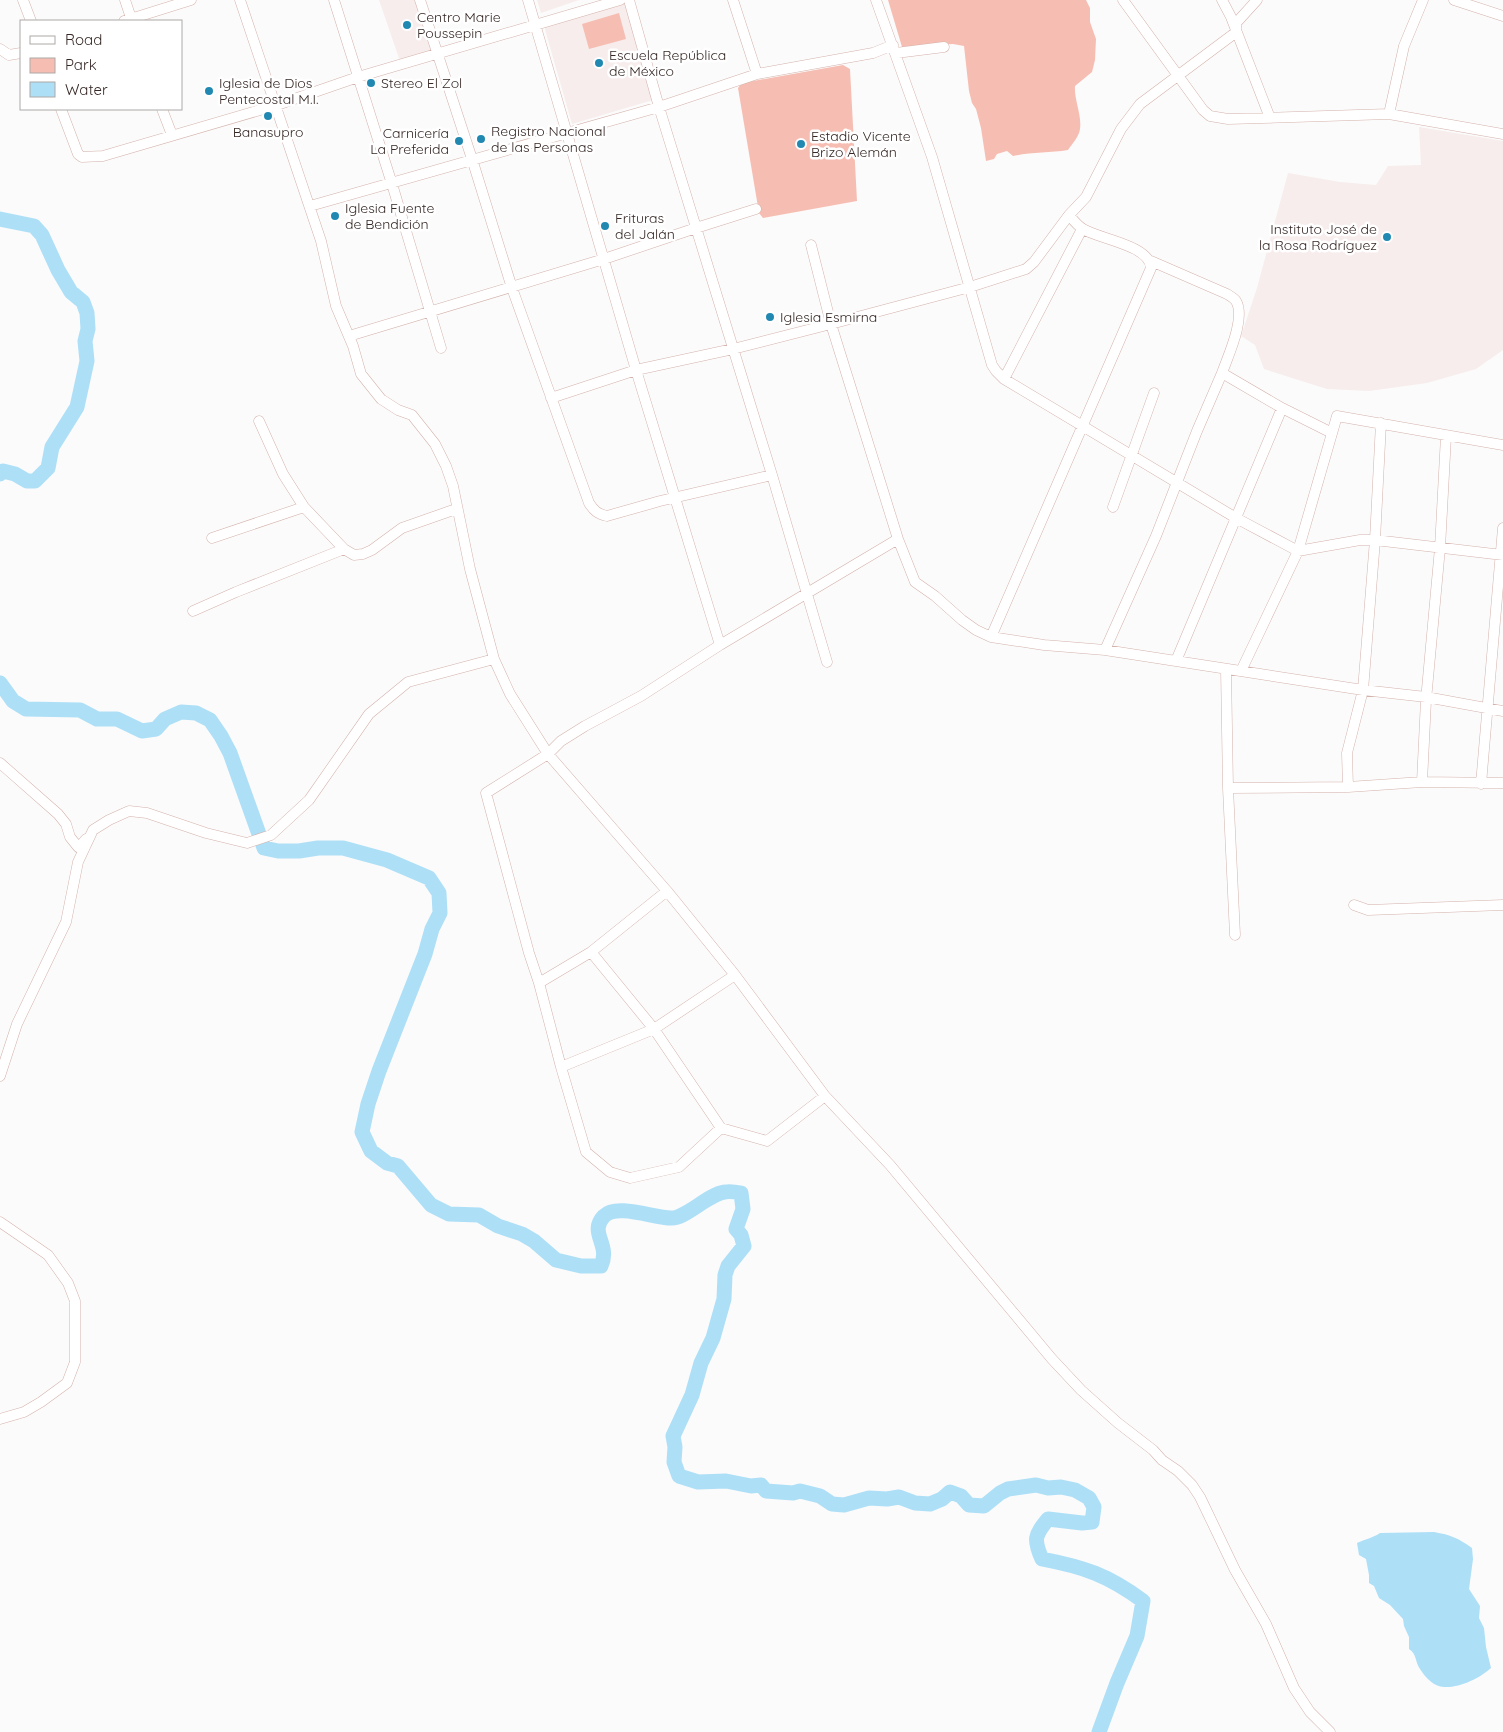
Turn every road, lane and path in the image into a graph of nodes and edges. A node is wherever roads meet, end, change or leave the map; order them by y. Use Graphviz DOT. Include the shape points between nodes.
graph roads {
  1 [pos="23,0"];
  2 [pos="125,0"];
  3 [pos="191,0"];
  4 [pos="240,0"];
  5 [pos="334,0"];
  6 [pos="420,0"];
  7 [pos="528,0"];
  8 [pos="620,0"];
  9 [pos="629,0"];
  10 [pos="733,0"];
  11 [pos="876,0"];
  12 [pos="1123,0"];
  13 [pos="1222,0"];
  14 [pos="1257,0"];
  15 [pos="1422,0"];
  16 [pos="1454,0"];
  17 [pos="1503,16"];
  18 [pos="30,20"];
  19 [pos="129,20"];
  20 [pos="132,20"];
  21 [pos="535,24"];
  22 [pos="1235,31"];
  23 [pos="944,47"];
  24 [pos="0,49"];
  25 [pos="894,49"];
  26 [pos="20,53"];
  27 [pos="437,54"];
  28 [pos="757,74"];
  29 [pos="1179,76"];
  30 [pos="358,77"];
  31 [pos="277,105"];
  32 [pos="658,107"];
  33 [pos="61,110"];
  34 [pos="162,110"];
  35 [pos="1389,114"];
  36 [pos="1270,118"];
  37 [pos="566,133"];
  38 [pos="1503,134"];
  39 [pos="172,135"];
  40 [pos="472,159"];
  41 [pos="392,184"];
  42 [pos="310,206"];
  43 [pos="756,210"];
  44 [pos="1069,216"];
  45 [pos="696,228"];
  46 [pos="1082,229"];
  47 [pos="811,245"];
  48 [pos="604,259"];
  49 [pos="1151,262"];
  50 [pos="970,287"];
  51 [pos="512,288"];
  52 [pos="431,312"];
  53 [pos="831,324"];
  54 [pos="349,336"];
  55 [pos="441,348"];
  56 [pos="733,350"];
  57 [pos="636,370"];
  58 [pos="1222,373"];
  59 [pos="1004,379"];
  60 [pos="1154,393"];
  61 [pos="550,398"];
  62 [pos="1282,408"];
  63 [pos="259,422"];
  64 [pos="1381,423"];
  65 [pos="1084,426"];
  66 [pos="1332,433"];
  67 [pos="1446,436"];
  68 [pos="1503,445"];
  69 [pos="1132,455"];
  70 [pos="772,475"];
  71 [pos="1178,482"];
  72 [pos="675,497"];
  73 [pos="304,507"];
  74 [pos="1113,507"];
  75 [pos="456,509"];
  76 [pos="1236,518"];
  77 [pos="1503,528"];
  78 [pos="212,538"];
  79 [pos="898,540"];
  80 [pos="1375,540"];
  81 [pos="1440,548"];
  82 [pos="344,549"];
  83 [pos="1298,551"];
  84 [pos="1502,555"];
  85 [pos="807,593"];
  86 [pos="1500,604"];
  87 [pos="194,611"];
  88 [pos="991,637"];
  89 [pos="720,645"];
  90 [pos="1105,650"];
  91 [pos="1498,657"];
  92 [pos="494,659"];
  93 [pos="1176,661"];
  94 [pos="827,662"];
  95 [pos="1226,669"];
  96 [pos="1241,670"];
  97 [pos="1363,690"];
  98 [pos="1426,697"];
  99 [pos="1487,709"];
  100 [pos="1503,712"];
  101 [pos="548,754"];
  102 [pos="0,763"];
  103 [pos="1422,782"];
  104 [pos="1503,783"];
  105 [pos="1481,784"];
  106 [pos="1228,788"];
  107 [pos="1348,788"];
  108 [pos="93,830"];
  109 [pos="667,891"];
  110 [pos="1354,905"];
  111 [pos="1503,905"];
  112 [pos="1234,935"];
  113 [pos="591,952"];
  114 [pos="735,975"];
  115 [pos="539,983"];
  116 [pos="654,1029"];
  117 [pos="560,1067"];
  118 [pos="0,1076"];
  119 [pos="825,1096"];
  120 [pos="721,1128"];
  121 [pos="0,1222"];
  122 [pos="0,1419"];
  123 [pos="1330,1732"];
  1 -- 18 [label="street"];
  2 -- 19 [label="street"];
  3 -- 20 [label="street"];
  4 -- 31 [label="street"];
  5 -- 30 [label="street"];
  6 -- 27 [label="street"];
  7 -- 21 [label="street"];
  8 -- 21 [label="street"];
  9 -- 32 [label="street"];
  10 -- 28 [label="street"];
  11 -- 25 [label="street"];
  12 -- 29 [label="street"];
  13 -- 22 [label="street"];
  14 -- 22 [label="street" via="1237,22"];
  15 -- 35 [label="street" via="1404,46"];
  16 -- 17 [label="street"];
  21 -- 27 [label="street"];
  21 -- 37 [label="street"];
  22 -- 29 [label="street"];
  22 -- 36 [label="street"];
  23 -- 25 [label="street"];
  24 -- 26 [label="street" via="8,55"];
  25 -- 28 [label="street"];
  25 -- 50 [label="street" via="932,157"];
  27 -- 30 [label="street"];
  27 -- 40 [label="street"];
  28 -- 32 [label="street"];
  29 -- 36 [label="street" via="1202,110 1210,116"];
  29 -- 44 [label="street" via="1140,104 1113,144 1086,197"];
  30 -- 31 [label="street"];
  30 -- 41 [label="street"];
  31 -- 39 [label="street"];
  31 -- 42 [label="street"];
  32 -- 37 [label="street"];
  32 -- 45 [label="street"];
  33 -- 39 [label="street" via="74,147 82,157 103,156"];
  34 -- 39 [label="street"];
  35 -- 36 [label="street"];
  35 -- 38 [label="street"];
  37 -- 40 [label="street"];
  37 -- 48 [label="street"];
  40 -- 41 [label="street"];
  40 -- 51 [label="street"];
  41 -- 42 [label="street"];
  41 -- 52 [label="street"];
  42 -- 54 [label="street" via="336,306"];
  43 -- 45 [label="street"];
  44 -- 46 [label="street"];
  44 -- 50 [label="street" via="1026,269"];
  45 -- 48 [label="street"];
  45 -- 56 [label="street"];
  46 -- 49 [label="street" via="1118,241 1145,255"];
  46 -- 59 [label="street"];
  47 -- 53 [label="street"];
  48 -- 51 [label="street"];
  48 -- 57 [label="street"];
  49 -- 58 [label="street" via="1227,294 1236,301 1237,332"];
  49 -- 65 [label="street"];
  50 -- 53 [label="street"];
  50 -- 59 [label="street" via="992,365"];
  51 -- 52 [label="street"];
  51 -- 61 [label="street"];
  52 -- 54 [label="street"];
  52 -- 55 [label="street"];
  53 -- 56 [label="street"];
  53 -- 79 [label="street"];
  54 -- 75 [label="street" via="361,374 370,386 381,399 412,415 435,444 453,486"];
  56 -- 57 [label="street"];
  56 -- 70 [label="street"];
  57 -- 61 [label="street"];
  57 -- 72 [label="street"];
  58 -- 62 [label="street"];
  58 -- 71 [label="street"];
  59 -- 65 [label="street"];
  60 -- 69 [label="street"];
  61 -- 72 [label="street" via="595,512 607,516"];
  62 -- 66 [label="street"];
  62 -- 76 [label="street"];
  63 -- 73 [label="street" via="283,474"];
  64 -- 66 [label="street" via="1337,416"];
  64 -- 67 [label="street"];
  64 -- 80 [label="street"];
  65 -- 69 [label="street"];
  65 -- 88 [label="street"];
  66 -- 83 [label="street"];
  67 -- 68 [label="street"];
  67 -- 81 [label="street"];
  69 -- 71 [label="street"];
  69 -- 74 [label="street"];
  70 -- 72 [label="street"];
  70 -- 85 [label="street"];
  71 -- 76 [label="street"];
  71 -- 90 [label="street"];
  72 -- 89 [label="street"];
  73 -- 78 [label="street"];
  73 -- 82 [label="street"];
  75 -- 82 [label="street" via="402,528 363,554"];
  75 -- 92 [label="street"];
  76 -- 83 [label="street"];
  76 -- 93 [label="street"];
  77 -- 84 [label="street"];
  79 -- 85 [label="street"];
  79 -- 88 [label="street" via="915,582 962,620"];
  80 -- 81 [label="street"];
  80 -- 83 [label="street"];
  80 -- 97 [label="street"];
  81 -- 84 [label="street"];
  81 -- 98 [label="street"];
  82 -- 87 [label="street"];
  83 -- 96 [label="street"];
  84 -- 86 [label="street"];
  85 -- 89 [label="street"];
  85 -- 94 [label="street"];
  86 -- 91 [label="street"];
  88 -- 90 [label="street"];
  89 -- 101 [label="street" via="641,696 561,741"];
  90 -- 93 [label="street"];
  91 -- 99 [label="street"];
  92 -- 101 [label="street" via="510,694"];
  92 -- 108 [label="street" via="408,682 369,714 309,800 271,835 247,843 129,811"];
  93 -- 95 [label="street"];
  95 -- 96 [label="street"];
  95 -- 106 [label="street"];
  96 -- 97 [label="street"];
  97 -- 98 [label="street"];
  97 -- 107 [label="street" via="1347,753"];
  98 -- 99 [label="street"];
  98 -- 103 [label="street"];
  99 -- 100 [label="street"];
  99 -- 105 [label="street"];
  101 -- 109 [label="street"];
  101 -- 115 [label="street" via="486,793"];
  102 -- 108 [label="street" via="58,814 78,847"];
  103 -- 105 [label="street"];
  103 -- 107 [label="street"];
  104 -- 105 [label="street"];
  106 -- 107 [label="street"];
  106 -- 112 [label="street"];
  108 -- 118 [label="street" via="78,862 66,922 17,1024"];
  109 -- 113 [label="street"];
  109 -- 114 [label="street"];
  110 -- 111 [label="street" via="1368,910"];
  113 -- 115 [label="street"];
  113 -- 116 [label="street"];
  114 -- 116 [label="street"];
  114 -- 119 [label="street"];
  115 -- 117 [label="street"];
  116 -- 117 [label="street"];
  116 -- 120 [label="street"];
  117 -- 120 [label="street" via="586,1152 610,1172 630,1178 679,1167"];
  119 -- 120 [label="street" via="767,1141"];
  119 -- 123 [label="street" via="890,1165 1063,1371 1118,1423 1192,1485 1266,1624 1294,1688 1310,1712"];
  121 -- 122 [label="street" via="48,1255 68,1283 75,1301 75,1362 67,1383 24,1412"];
}
